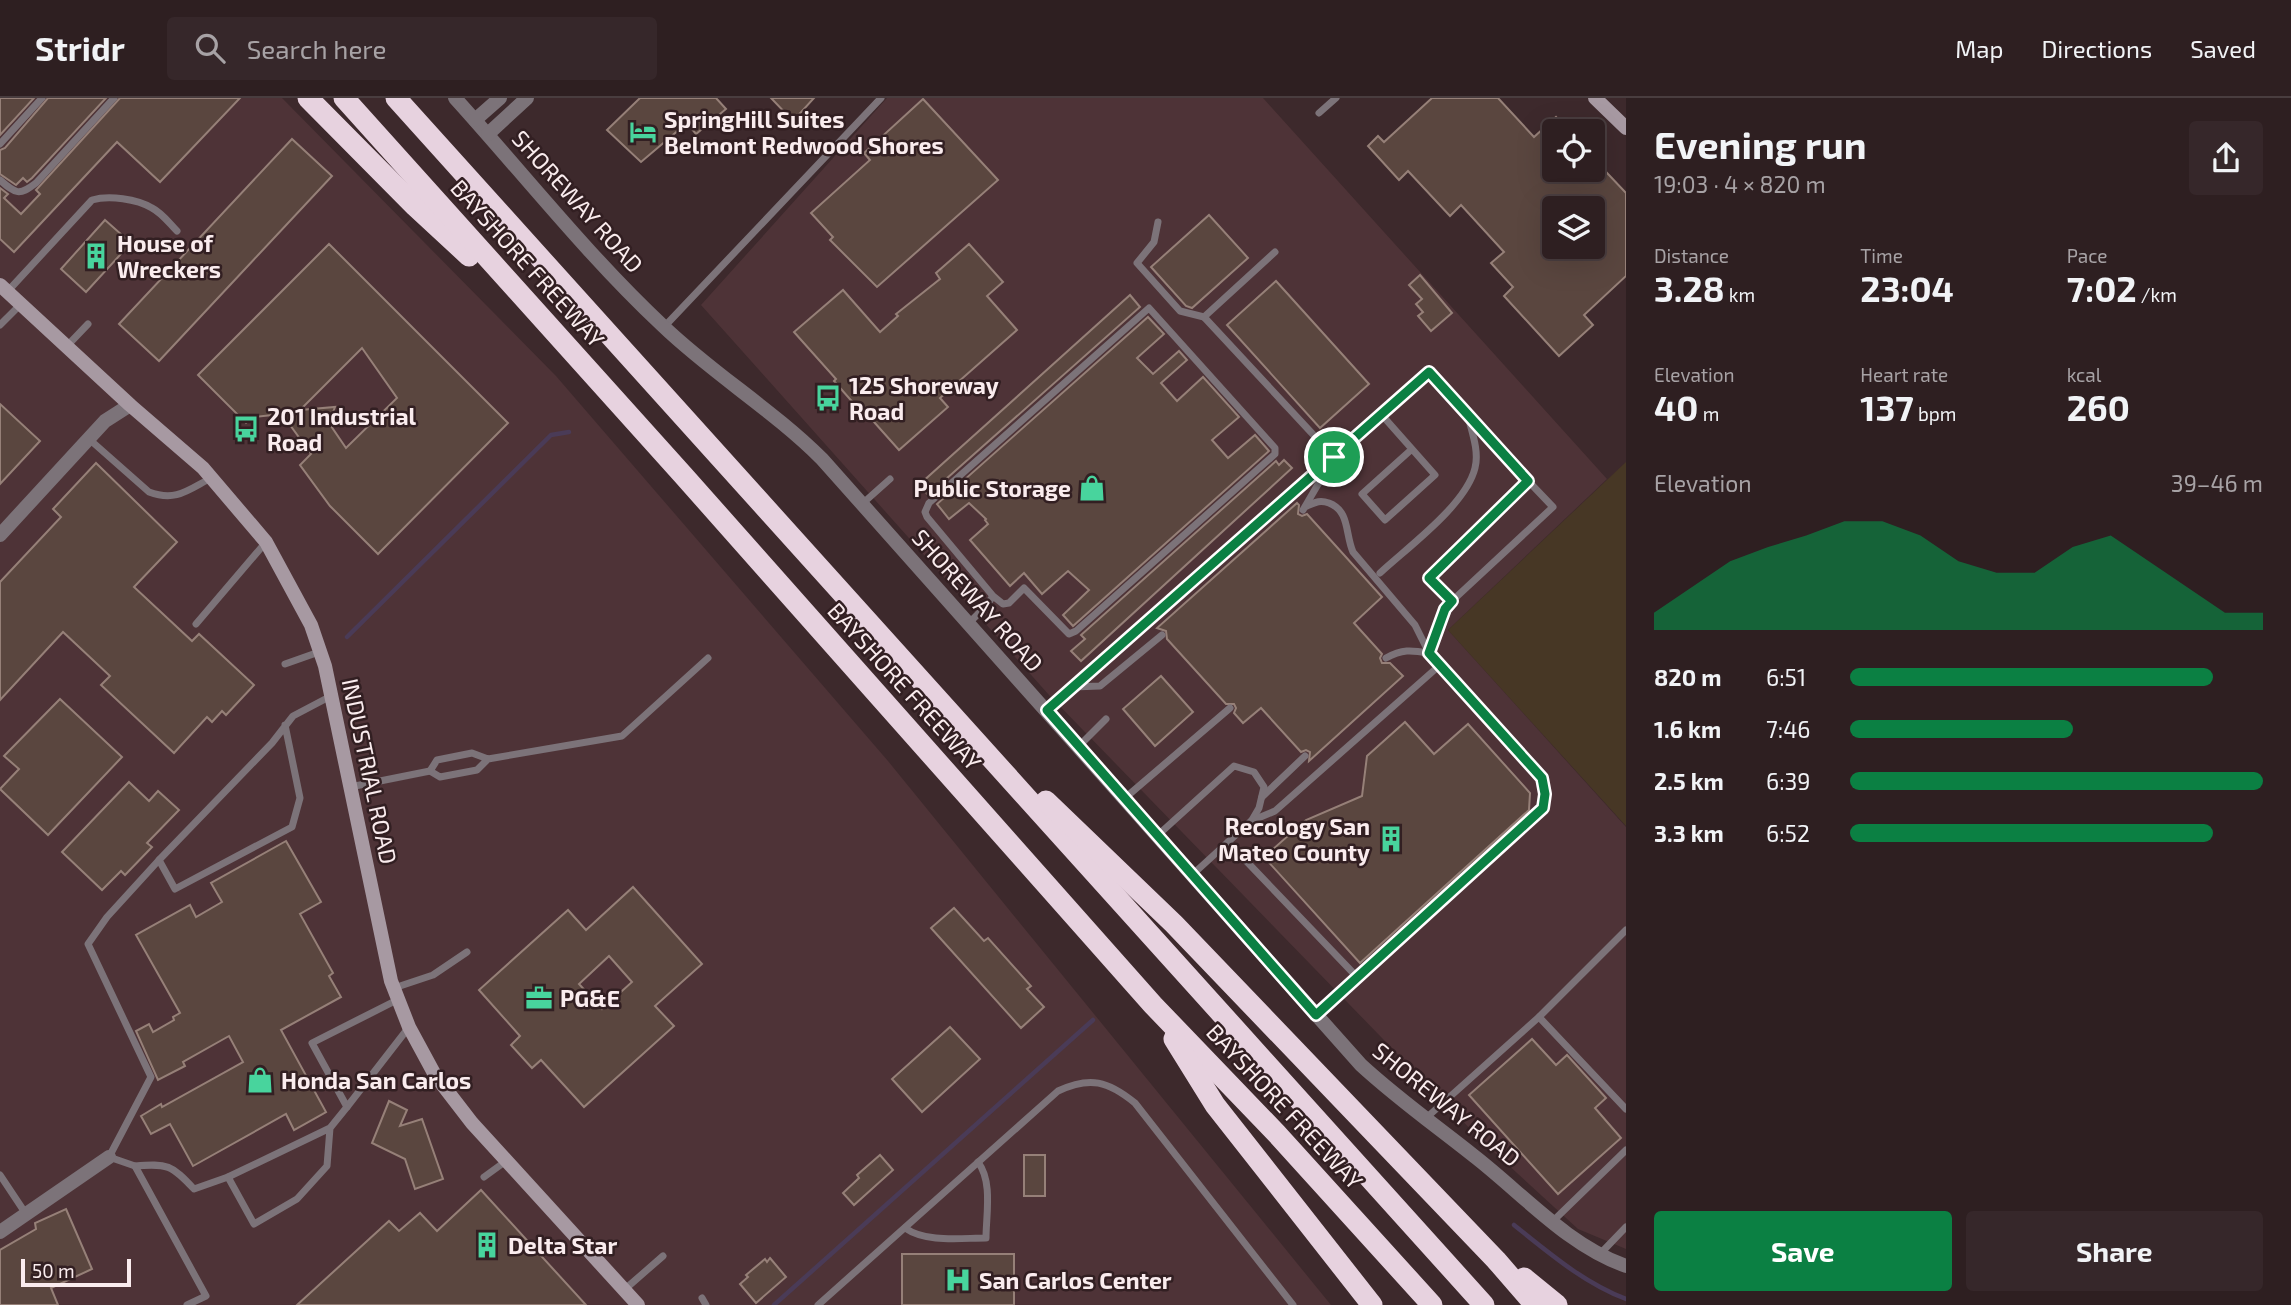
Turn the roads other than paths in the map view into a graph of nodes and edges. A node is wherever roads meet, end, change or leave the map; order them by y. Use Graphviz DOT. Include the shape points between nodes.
graph roads {
  1 [pos="42,98"];
  2 [pos="114,98"];
  3 [pos="308,98"];
  4 [pos="344,98"];
  5 [pos="396,98"];
  6 [pos="455,98"];
  7 [pos="500,98"];
  8 [pos="527,98"];
  9 [pos="881,98"];
  10 [pos="1336,98"];
  11 [pos="1595,98"];
  12 [pos="1319,113"];
  13 [pos="475,120"];
  14 [pos="1626,128"];
  15 [pos="488,134"];
  16 [pos="0,144"];
  17 [pos="0,180"];
  18 [pos="1158,222"];
  19 [pos="177,231"];
  20 [pos="1275,252"];
  21 [pos="4,288"];
  22 [pos="21,304"];
  23 [pos="1204,317"];
  24 [pos="88,324"];
  25 [pos="0,325"];
  26 [pos="664,328"];
  27 [pos="560,339"];
  28 [pos="66,346"];
  29 [pos="130,405"];
  30 [pos="1381,414"];
  31 [pos="1469,419"];
  32 [pos="89,439"];
  33 [pos="1412,449"];
  34 [pos="1334,457"];
  35 [pos="211,478"];
  36 [pos="890,478"];
  37 [pos="1528,481"];
  38 [pos="862,504"];
  39 [pos="0,535"];
  40 [pos="266,542"];
  41 [pos="1380,573"];
  42 [pos="993,596"];
  43 [pos="1452,601"];
  44 [pos="968,623"];
  45 [pos="196,624"];
  46 [pos="1162,635"];
  47 [pos="320,652"];
  48 [pos="1429,653"];
  49 [pos="708,658"];
  50 [pos="1386,658"];
  51 [pos="285,664"];
  52 [pos="1440,666"];
  53 [pos="1073,688"];
  54 [pos="928,689"];
  55 [pos="331,696"];
  56 [pos="1230,708"];
  57 [pos="1047,710"];
  58 [pos="1105,719"];
  59 [pos="285,725"];
  60 [pos="1079,746"];
  61 [pos="1305,756"];
  62 [pos="488,759"];
  63 [pos="430,771"];
  64 [pos="350,787"];
  65 [pos="1262,797"];
  66 [pos="1125,799"];
  67 [pos="1251,821"];
  68 [pos="1158,835"];
  69 [pos="1228,842"];
  70 [pos="159,860"];
  71 [pos="1192,875"];
  72 [pos="1626,930"];
  73 [pos="467,952"];
  74 [pos="1357,977"];
  75 [pos="396,994"];
  76 [pos="1153,1005"];
  77 [pos="1316,1015"];
  78 [pos="1539,1017"];
  79 [pos="409,1027"];
  80 [pos="347,1107"];
  81 [pos="1626,1109"];
  82 [pos="1425,1119"];
  83 [pos="330,1128"];
  84 [pos="1626,1150"];
  85 [pos="109,1157"];
  86 [pos="506,1161"];
  87 [pos="978,1162"];
  88 [pos="135,1166"];
  89 [pos="0,1175"];
  90 [pos="228,1177"];
  91 [pos="484,1177"];
  92 [pos="26,1214"];
  93 [pos="1553,1221"];
  94 [pos="1626,1227"];
  95 [pos="905,1228"];
  96 [pos="0,1232"];
  97 [pos="1599,1254"];
  98 [pos="663,1256"];
  99 [pos="1496,1260"];
  100 [pos="1626,1266"];
  101 [pos="624,1290"];
  102 [pos="187,1305"];
  103 [pos="638,1305"];
  104 [pos="818,1305"];
  105 [pos="1293,1305"];
  106 [pos="1372,1305"];
  107 [pos="1432,1305"];
  108 [pos="1484,1305"];
  109 [pos="1535,1305"];
  110 [pos="1557,1305"];
  1 -- 16 [label="lane"];
  2 -- 17 [label="lane" via="24,192 13,192"];
  3 -- 27 [label="highway" via="415,206"];
  4 -- 27 [label="highway, BAYSHORE FREEWAY"];
  5 -- 54 [label="highway, BAYSHORE FREEWAY"];
  6 -- 13 [label="street, SHOREWAY ROAD"];
  7 -- 13 [label="street"];
  8 -- 15 [label="street"];
  9 -- 26 [label="lane"];
  10 -- 12 [label="lane"];
  11 -- 14 [label="main road"];
  13 -- 15 [label="street, SHOREWAY ROAD"];
  15 -- 26 [label="street, SHOREWAY ROAD"];
  18 -- 23 [label="lane" via="1154,242 1137,263 1180,311"];
  19 -- 21 [label="lane" via="146,205 110,198 92,200"];
  20 -- 23 [label="lane"];
  21 -- 22 [label="main road, INDUSTRIAL ROAD"];
  22 -- 25 [label="lane"];
  22 -- 28 [label="main road, INDUSTRIAL ROAD"];
  23 -- 34 [label="lane"];
  24 -- 28 [label="lane"];
  26 -- 38 [label="street, SHOREWAY ROAD" via="800,438"];
  27 -- 76 [label="highway, BAYSHORE FREEWAY"];
  28 -- 29 [label="main road, INDUSTRIAL ROAD"];
  29 -- 32 [label="street" via="105,421"];
  29 -- 35 [label="main road, INDUSTRIAL ROAD"];
  30 -- 31 [label="lane" via="1429,372"];
  30 -- 33 [label="lane"];
  30 -- 34 [label="lane"];
  31 -- 37 [label="lane"];
  31 -- 41 [label="lane" via="1475,468 1458,502"];
  32 -- 35 [label="lane" via="149,492 181,495"];
  32 -- 39 [label="street"];
  33 -- 33 [label="lane" via="1435,475 1385,520 1362,494"];
  34 -- 48 [label="lane" via="1305,508 1325,502 1344,514 1353,552 1415,625"];
  34 -- 53 [label="lane"];
  35 -- 40 [label="main road, INDUSTRIAL ROAD"];
  36 -- 38 [label="lane"];
  37 -- 43 [label="lane" via="1429,578"];
  37 -- 43 [label="lane" via="1553,507"];
  38 -- 44 [label="street, SHOREWAY ROAD"];
  40 -- 45 [label="lane"];
  40 -- 47 [label="main road, INDUSTRIAL ROAD" via="311,625"];
  42 -- 42 [label="lane" via="927,517 929,503 1149,308 1275,448 1275,454 1076,631 1069,634 1024,588 1009,603"];
  42 -- 44 [label="lane"];
  43 -- 48 [label="lane"];
  44 -- 57 [label="street, SHOREWAY ROAD"];
  46 -- 53 [label="lane" via="1100,686"];
  47 -- 51 [label="lane"];
  47 -- 55 [label="main road, INDUSTRIAL ROAD"];
  48 -- 50 [label="lane" via="1409,649"];
  48 -- 52 [label="lane"];
  49 -- 62 [label="lane" via="622,736"];
  52 -- 67 [label="lane" via="1276,811"];
  52 -- 74 [label="lane" via="1542,778 1543,808"];
  53 -- 57 [label="lane"];
  54 -- 99 [label="highway" via="1174,924"];
  54 -- 108 [label="highway, BAYSHORE FREEWAY"];
  55 -- 59 [label="lane"];
  55 -- 64 [label="main road, INDUSTRIAL ROAD"];
  56 -- 66 [label="lane"];
  57 -- 60 [label="street, SHOREWAY ROAD"];
  58 -- 60 [label="lane"];
  59 -- 70 [label="lane"];
  59 -- 70 [label="lane" via="300,799 292,827 175,889"];
  60 -- 66 [label="street, SHOREWAY ROAD"];
  61 -- 65 [label="lane"];
  62 -- 63 [label="lane" via="477,770 440,777"];
  62 -- 63 [label="lane" via="472,753 437,760"];
  63 -- 64 [label="lane"];
  64 -- 75 [label="main road, INDUSTRIAL ROAD"];
  65 -- 67 [label="lane"];
  65 -- 68 [label="lane" via="1261,779 1234,766"];
  66 -- 68 [label="street, SHOREWAY ROAD"];
  67 -- 69 [label="lane"];
  68 -- 71 [label="street, SHOREWAY ROAD"];
  69 -- 71 [label="lane"];
  69 -- 74 [label="lane"];
  70 -- 85 [label="lane" via="88,944 151,1077"];
  71 -- 77 [label="street, SHOREWAY ROAD"];
  72 -- 78 [label="lane"];
  73 -- 75 [label="lane"];
  74 -- 77 [label="lane"];
  75 -- 79 [label="main road, INDUSTRIAL ROAD"];
  75 -- 80 [label="lane" via="312,1044"];
  76 -- 106 [label="highway" via="1215,1105"];
  76 -- 107 [label="highway, BAYSHORE FREEWAY" via="1278,1134"];
  77 -- 82 [label="street, SHOREWAY ROAD" via="1361,1065"];
  78 -- 81 [label="lane"];
  78 -- 82 [label="lane"];
  79 -- 80 [label="lane"];
  79 -- 86 [label="main road, INDUSTRIAL ROAD" via="435,1075"];
  80 -- 83 [label="lane"];
  82 -- 93 [label="street, SHOREWAY ROAD"];
  83 -- 90 [label="lane"];
  83 -- 90 [label="lane" via="327,1166 297,1199 254,1224"];
  84 -- 93 [label="lane"];
  85 -- 88 [label="lane"];
  85 -- 92 [label="street"];
  86 -- 91 [label="lane"];
  86 -- 101 [label="main road, INDUSTRIAL ROAD"];
  87 -- 95 [label="lane"];
  87 -- 95 [label="lane" via="986,1182 986,1238 930,1237"];
  87 -- 105 [label="lane" via="1058,1091 1095,1081 1118,1088 1135,1102"];
  88 -- 90 [label="lane" via="161,1163 175,1169 194,1189"];
  88 -- 102 [label="lane" via="206,1296"];
  89 -- 92 [label="lane"];
  92 -- 96 [label="street"];
  93 -- 97 [label="street, SHOREWAY ROAD"];
  94 -- 97 [label="lane"];
  95 -- 104 [label="lane"];
  97 -- 100 [label="street, SHOREWAY ROAD"];
  98 -- 101 [label="lane"];
  99 -- 109 [label="highway"];
  99 -- 110 [label="highway"];
  101 -- 103 [label="main road, INDUSTRIAL ROAD"];
}
